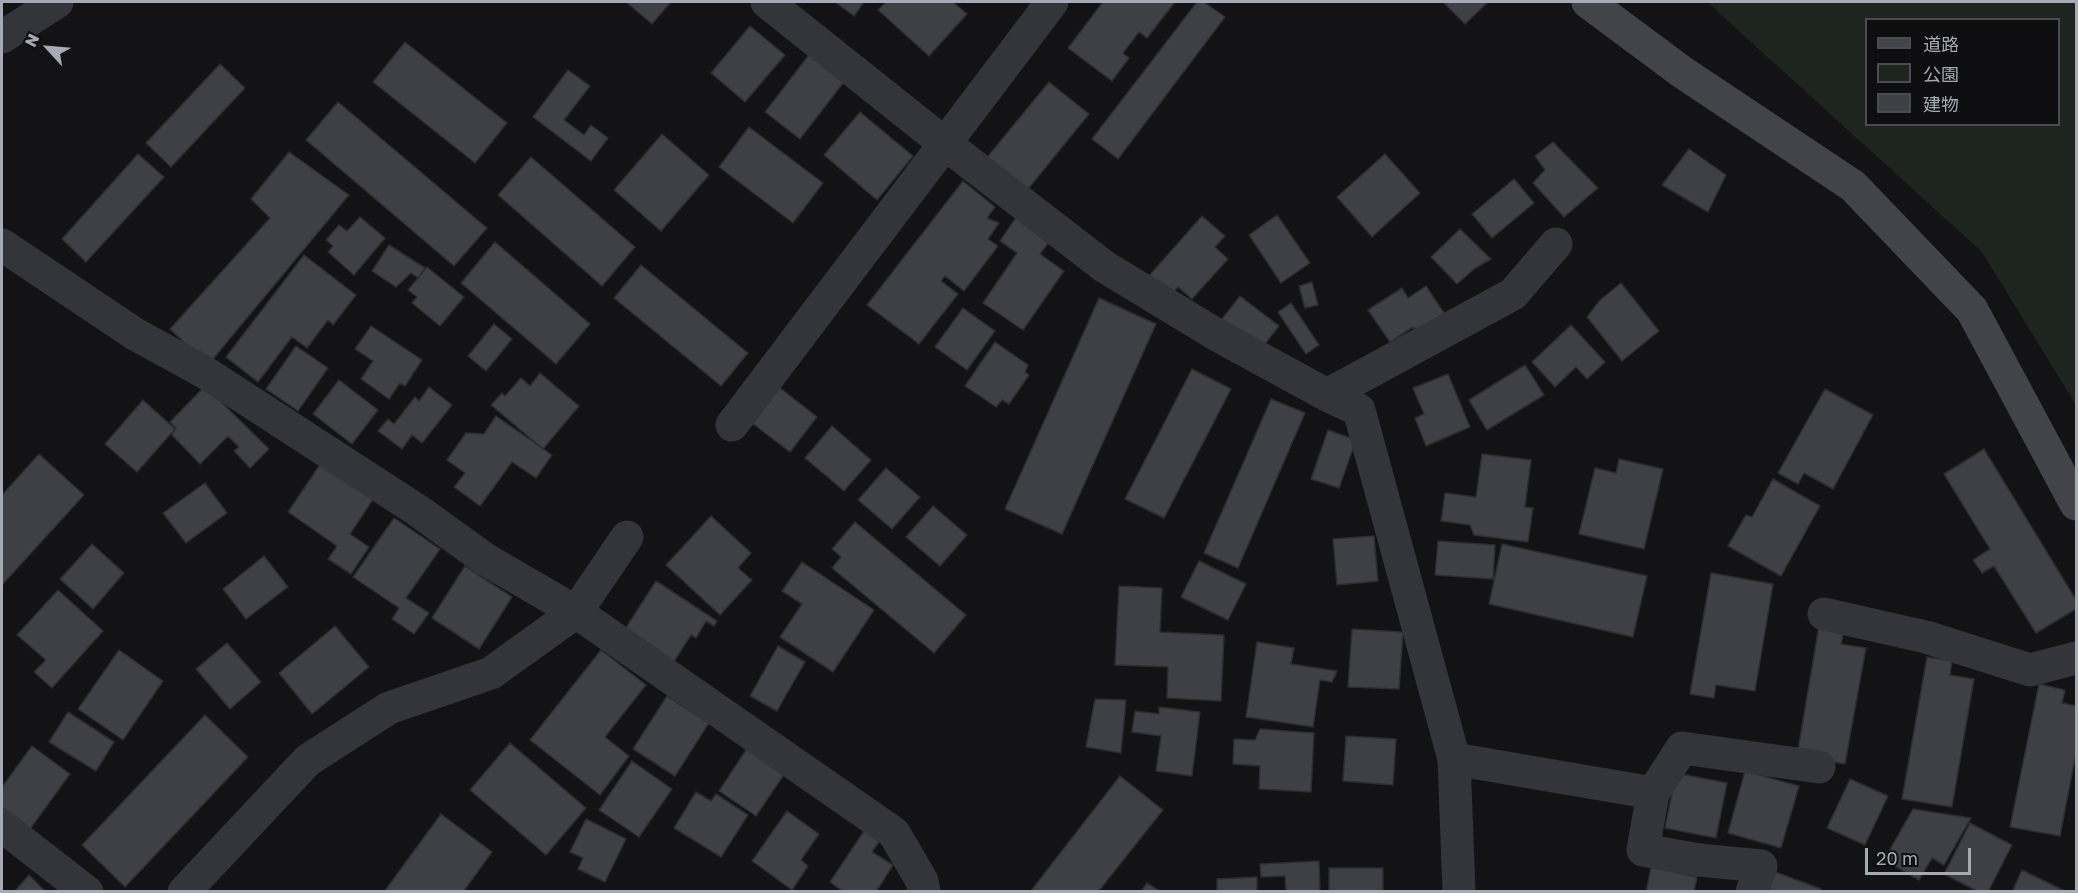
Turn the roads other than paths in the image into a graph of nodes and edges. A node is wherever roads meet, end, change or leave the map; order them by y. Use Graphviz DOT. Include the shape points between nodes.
graph roads {
  1 [pos="57,2"];
  2 [pos="767,2"];
  3 [pos="1052,2"];
  4 [pos="1588,2"];
  5 [pos="2,38"];
  6 [pos="944,143"];
  7 [pos="1556,244"];
  8 [pos="2,245"];
  9 [pos="1327,395"];
  10 [pos="732,425"];
  11 [pos="2076,504"];
  12 [pos="627,537"];
  13 [pos="576,612"];
  14 [pos="1824,614"];
  15 [pos="2076,658"];
  16 [pos="1454,759"];
  17 [pos="1819,767"];
  18 [pos="1653,793"];
  19 [pos="2,826"];
  20 [pos="87,891"];
  21 [pos="184,891"];
  22 [pos="924,891"];
  23 [pos="1459,891"];
  24 [pos="1752,891"];
  1 -- 5 [label="street"];
  2 -- 6 [label="street"];
  3 -- 6 [label="street"];
  4 -- 11 [label="street" via="1682,72 1853,186 1972,310"];
  6 -- 9 [label="street" via="1105,267"];
  6 -- 10 [label="street"];
  7 -- 9 [label="street" via="1513,294"];
  8 -- 13 [label="street" via="135,334 206,373 417,510 485,559"];
  9 -- 16 [label="street" via="1359,410"];
  12 -- 13 [label="street"];
  13 -- 21 [label="street" via="491,673 389,708 308,760"];
  13 -- 22 [label="street" via="894,833"];
  14 -- 15 [label="street" via="1926,637 2030,670"];
  16 -- 18 [label="street"];
  16 -- 23 [label="street"];
  17 -- 18 [label="street" via="1682,748"];
  18 -- 24 [label="street" via="1643,850 1761,866"];
  19 -- 20 [label="street"];
}
